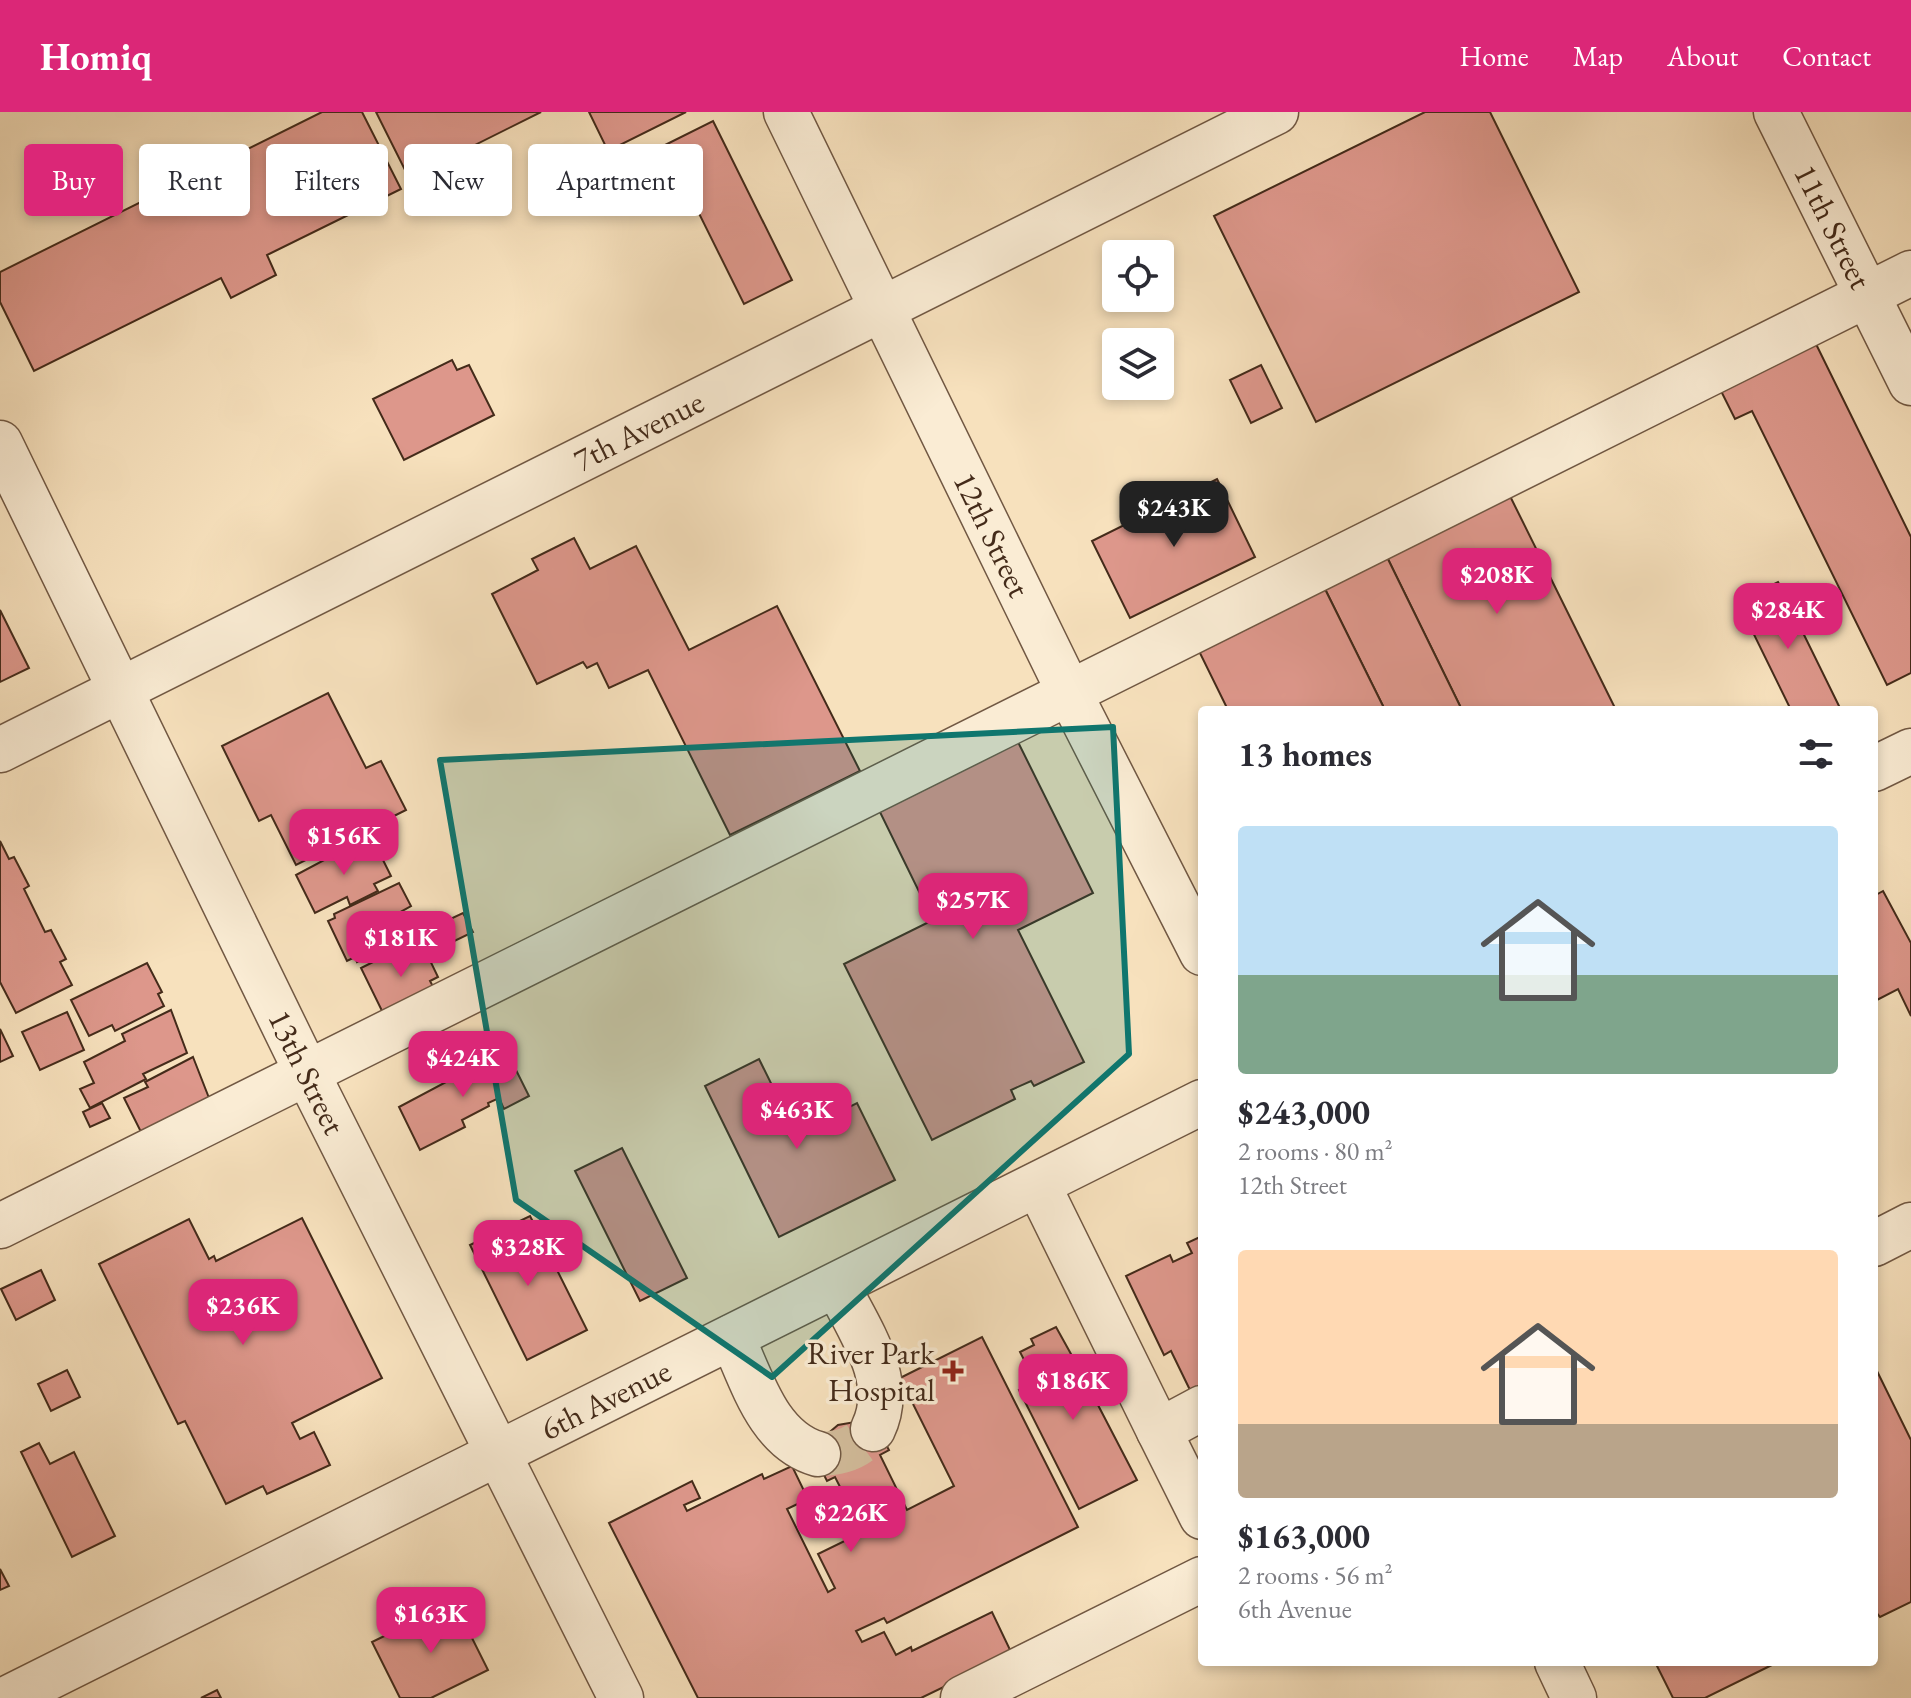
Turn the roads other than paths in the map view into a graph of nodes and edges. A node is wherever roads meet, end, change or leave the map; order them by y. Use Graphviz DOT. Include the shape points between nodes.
graph roads {
  1 [pos="786,112"];
  2 [pos="1276,112"];
  3 [pos="1776,112"];
  4 [pos="1911,273"];
  5 [pos="1867,295"];
  6 [pos="883,308"];
  7 [pos="1911,383"];
  8 [pos="0,443"];
  9 [pos="120,691"];
  10 [pos="1069,692"];
  11 [pos="0,750"];
  12 [pos="1911,751"];
  13 [pos="1878,767"];
  14 [pos="1198,945"];
  15 [pos="307,1073"];
  16 [pos="1198,1104"];
  17 [pos="1038,1185"];
  18 [pos="1911,1225"];
  19 [pos="0,1226"];
  20 [pos="1878,1242"];
  21 [pos="837,1285"];
  22 [pos="732,1337"];
  23 [pos="1198,1410"];
  24 [pos="873,1429"];
  25 [pos="1159,1431"];
  26 [pos="500,1453"];
  27 [pos="818,1454"];
  28 [pos="1198,1509"];
  29 [pos="1198,1581"];
  30 [pos="1559,1666"];
  31 [pos="8,1698"];
  32 [pos="621,1698"];
  33 [pos="963,1698"];
  34 [pos="1574,1698"];
  1 -- 6 [label="street, 12th Street"];
  2 -- 6 [label="street, 7th Avenue"];
  3 -- 5 [label="street, 11th Street"];
  4 -- 5 [label="street"];
  5 -- 7 [label="street, 11th Street"];
  5 -- 10 [label="street"];
  6 -- 9 [label="street, 7th Avenue"];
  6 -- 10 [label="street, 12th Street"];
  8 -- 9 [label="street, 13th Street"];
  9 -- 11 [label="street, 7th Avenue"];
  9 -- 15 [label="street, 13th Street"];
  10 -- 14 [label="street, 12th Street"];
  10 -- 15 [label="street"];
  12 -- 13 [label="street"];
  15 -- 19 [label="street"];
  15 -- 26 [label="street, 13th Street"];
  16 -- 17 [label="street, 6th Avenue"];
  17 -- 21 [label="street, 6th Avenue"];
  17 -- 25 [label="street"];
  18 -- 20 [label="street"];
  21 -- 22 [label="street, 6th Avenue"];
  21 -- 24 [label="street" via="880,1378 882,1407"];
  22 -- 26 [label="street, 6th Avenue"];
  22 -- 27 [label="street" via="778,1429 795,1446"];
  23 -- 25 [label="street"];
  25 -- 28 [label="street"];
  26 -- 31 [label="street, 6th Avenue"];
  26 -- 32 [label="street, 13th Street"];
  29 -- 33 [label="street"];
  30 -- 34 [label="street"];
}
